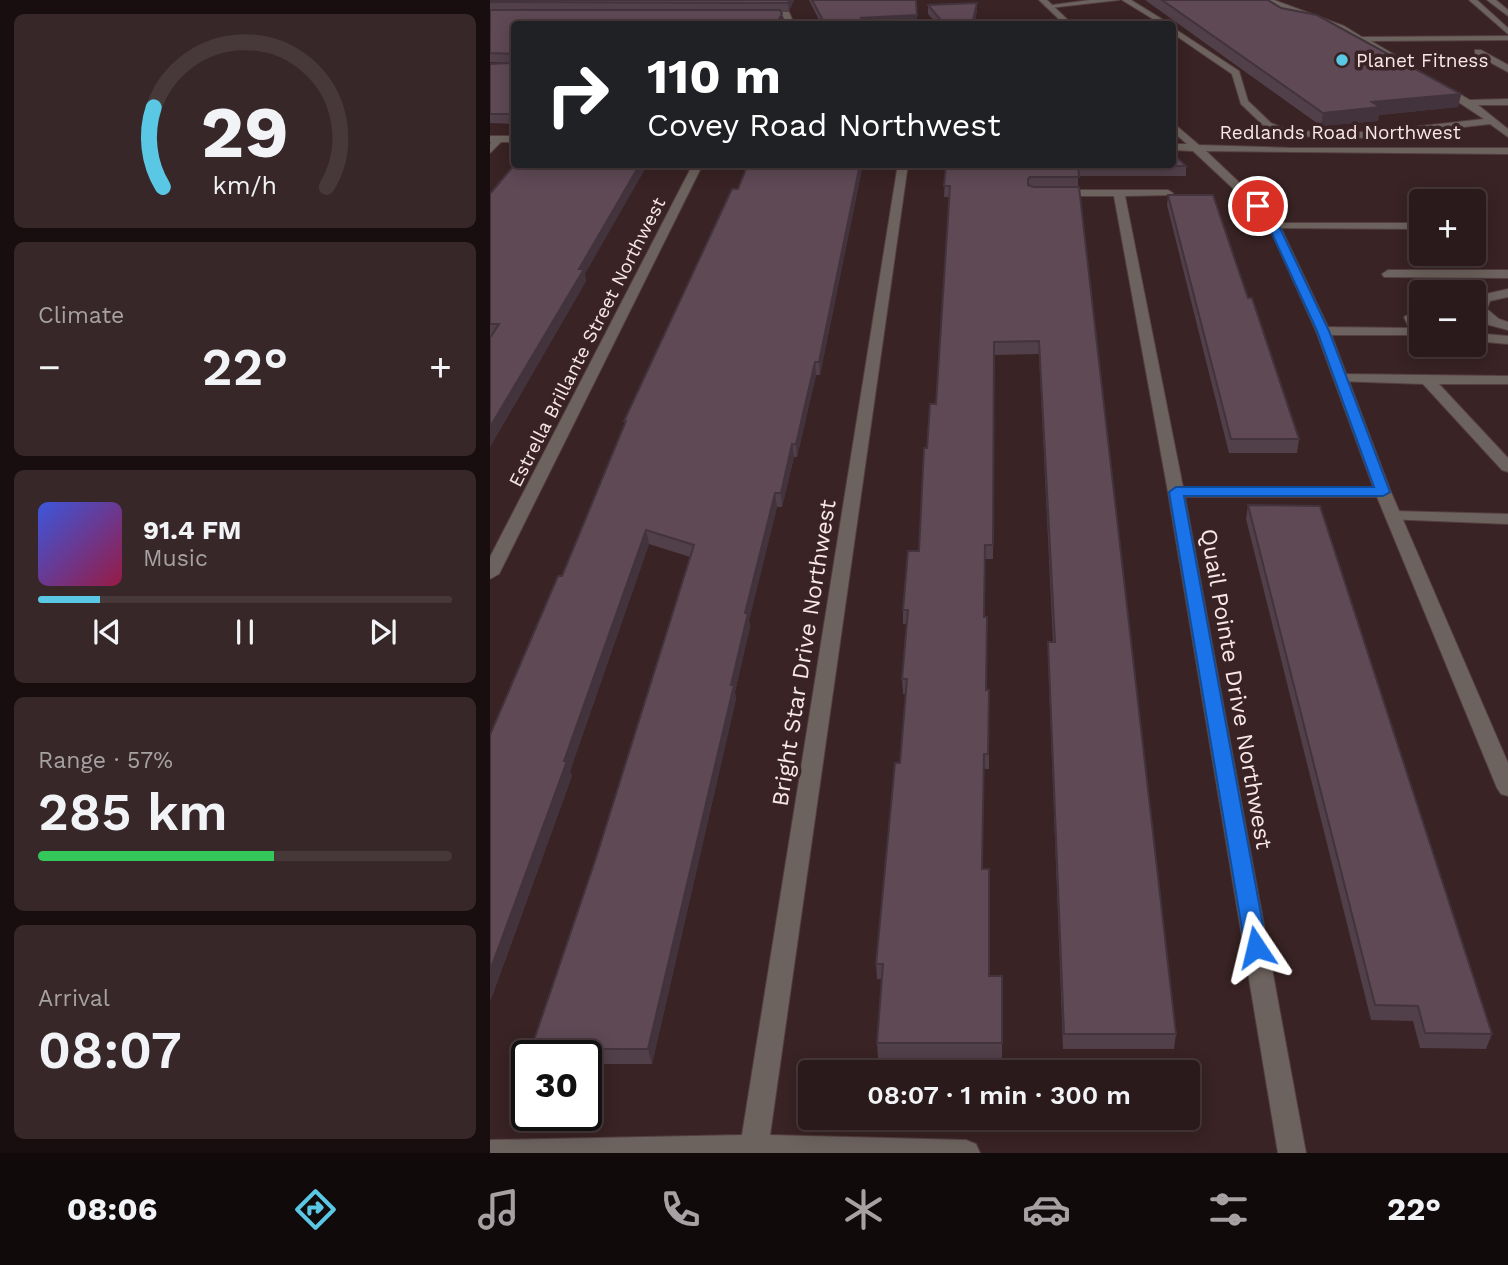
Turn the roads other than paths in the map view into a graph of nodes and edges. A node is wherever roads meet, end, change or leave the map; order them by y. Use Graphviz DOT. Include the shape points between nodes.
graph roads {
  1 [pos="1115,0"];
  2 [pos="1126,0"];
  3 [pos="1269,0"];
  4 [pos="1473,0"];
  5 [pos="1491,0"];
  6 [pos="1046,3"];
  7 [pos="747,14"];
  8 [pos="1508,14"];
  9 [pos="789,21"];
  10 [pos="1065,21"];
  11 [pos="1161,21"];
  12 [pos="1176,32"];
  13 [pos="1508,32"];
  14 [pos="1508,38"];
  15 [pos="1363,39"];
  16 [pos="1478,52"];
  17 [pos="1402,63"];
  18 [pos="1508,69"];
  19 [pos="1436,84"];
  20 [pos="1508,102"];
  21 [pos="1466,103"];
  22 [pos="1493,121"];
  23 [pos="1176,129"];
  24 [pos="1289,134"];
  25 [pos="1508,134"];
  26 [pos="495,139"];
  27 [pos="1176,147"];
  28 [pos="1197,148"];
  29 [pos="490,150"];
  30 [pos="1292,151"];
  31 [pos="1508,151"];
  32 [pos="696,168"];
  33 [pos="902,168"];
  34 [pos="1046,192"];
  35 [pos="1119,193"];
  36 [pos="1168,193"];
  37 [pos="1274,226"];
  38 [pos="1409,226"];
  39 [pos="1388,274"];
  40 [pos="1508,274"];
  41 [pos="1508,293"];
  42 [pos="1508,326"];
  43 [pos="1323,331"];
  44 [pos="1409,332"];
  45 [pos="1486,338"];
  46 [pos="1508,341"];
  47 [pos="1340,378"];
  48 [pos="1427,380"];
  49 [pos="1508,380"];
  50 [pos="1508,467"];
  51 [pos="1176,492"];
  52 [pos="1383,492"];
  53 [pos="1393,516"];
  54 [pos="1508,519"];
  55 [pos="490,574"];
  56 [pos="1503,764"];
  57 [pos="1508,788"];
  58 [pos="754,1148"];
  59 [pos="490,1153"];
  60 [pos="928,1153"];
  61 [pos="966,1153"];
  62 [pos="1292,1153"];
  1 -- 6 [label="street"];
  2 -- 11 [label="street"];
  3 -- 15 [label="street"];
  4 -- 13 [label="street"];
  5 -- 8 [label="street"];
  6 -- 10 [label="street"];
  7 -- 9 [label="street" via="786,14"];
  12 -- 24 [label="street" via="1236,73 1244,102 1268,125"];
  14 -- 15 [label="street"];
  15 -- 17 [label="street"];
  16 -- 18 [label="street"];
  19 -- 21 [label="street"];
  20 -- 21 [label="street"];
  21 -- 22 [label="street"];
  22 -- 24 [label="street" via="1368,135"];
  22 -- 25 [label="street"];
  23 -- 28 [label="street"];
  24 -- 30 [label="street"];
  26 -- 29 [label="street"];
  27 -- 28 [label="street, Redlands Road Northwest"];
  28 -- 30 [label="street, Redlands Road Northwest"];
  28 -- 37 [label="street"];
  30 -- 31 [label="street, Redlands Road Northwest"];
  32 -- 55 [label="street, Estrella Brillante Street Northwest"];
  33 -- 58 [label="street, Bright Star Drive Northwest"];
  34 -- 35 [label="street"];
  35 -- 36 [label="street"];
  35 -- 51 [label="street, Quail Pointe Drive Northwest"];
  37 -- 38 [label="street"];
  37 -- 43 [label="street"];
  39 -- 40 [label="street"];
  41 -- 42 [label="street" via="1485,298 1480,310"];
  43 -- 44 [label="street"];
  43 -- 47 [label="street"];
  45 -- 46 [label="street"];
  47 -- 48 [label="street"];
  47 -- 52 [label="street"];
  48 -- 49 [label="street"];
  48 -- 50 [label="street"];
  51 -- 52 [label="street"];
  51 -- 62 [label="street, Quail Pointe Drive Northwest"];
  52 -- 53 [label="street"];
  53 -- 54 [label="street"];
  53 -- 56 [label="street"];
  56 -- 57 [label="street"];
  58 -- 59 [label="street"];
  58 -- 60 [label="street"];
  60 -- 61 [label="street"];
}
